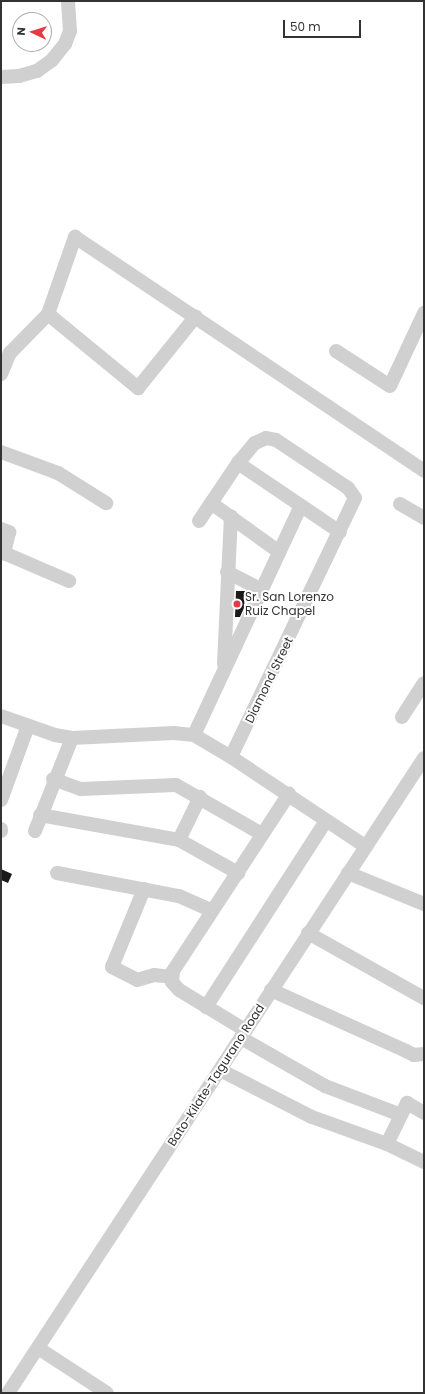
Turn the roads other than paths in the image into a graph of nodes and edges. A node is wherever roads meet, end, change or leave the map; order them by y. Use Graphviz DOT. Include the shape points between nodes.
graph roads {
  1 [pos="68,1"];
  2 [pos="1,77"];
  3 [pos="424,313"];
  4 [pos="48,314"];
  5 [pos="196,316"];
  6 [pos="336,351"];
  7 [pos="1,374"];
  8 [pos="1,452"];
  9 [pos="238,463"];
  10 [pos="424,471"];
  11 [pos="212,502"];
  12 [pos="106,503"];
  13 [pos="400,504"];
  14 [pos="301,506"];
  15 [pos="231,516"];
  16 [pos="424,518"];
  17 [pos="199,521"];
  18 [pos="1,529"];
  19 [pos="340,532"];
  20 [pos="278,551"];
  21 [pos="227,572"];
  22 [pos="69,581"];
  23 [pos="260,589"];
  24 [pos="223,671"];
  25 [pos="424,682"];
  26 [pos="1,716"];
  27 [pos="402,717"];
  28 [pos="28,726"];
  29 [pos="194,735"];
  30 [pos="72,738"];
  31 [pos="231,757"];
  32 [pos="424,758"];
  33 [pos="6,766"];
  34 [pos="53,779"];
  35 [pos="289,794"];
  36 [pos="200,797"];
  37 [pos="1,800"];
  38 [pos="40,814"];
  39 [pos="326,821"];
  40 [pos="35,831"];
  41 [pos="262,834"];
  42 [pos="179,840"];
  43 [pos="365,846"];
  44 [pos="58,873"];
  45 [pos="238,873"];
  46 [pos="348,873"];
  47 [pos="144,889"];
  48 [pos="424,904"];
  49 [pos="212,911"];
  50 [pos="308,934"];
  51 [pos="172,977"];
  52 [pos="271,990"];
  53 [pos="424,998"];
  54 [pos="206,1007"];
  55 [pos="243,1034"];
  56 [pos="424,1054"];
  57 [pos="220,1070"];
  58 [pos="424,1113"];
  59 [pos="401,1116"];
  60 [pos="387,1144"];
  61 [pos="424,1162"];
  62 [pos="38,1348"];
  63 [pos="10,1392"];
  64 [pos="108,1393"];
  1 -- 2 [label="street" via="70,31 65,44 52,60 37,71"];
  3 -- 6 [label="street" via="390,386"];
  4 -- 5 [label="street" via="138,388"];
  4 -- 5 [label="street" via="75,237"];
  4 -- 7 [label="street" via="10,353"];
  5 -- 10 [label="street"];
  8 -- 12 [label="street" via="58,473"];
  9 -- 11 [label="street"];
  9 -- 14 [label="street"];
  9 -- 19 [label="street, Diamond Street" via="261,439 271,439 348,488 354,495 355,503"];
  11 -- 15 [label="street"];
  11 -- 17 [label="street"];
  13 -- 16 [label="street"];
  14 -- 19 [label="street"];
  14 -- 20 [label="street"];
  15 -- 20 [label="street"];
  15 -- 21 [label="street"];
  18 -- 22 [label="street" via="8,532 4,553"];
  19 -- 31 [label="street, Diamond Street"];
  20 -- 23 [label="street"];
  21 -- 23 [label="street"];
  21 -- 24 [label="street"];
  23 -- 24 [label="street"];
  24 -- 29 [label="street"];
  25 -- 27 [label="street"];
  26 -- 28 [label="street"];
  28 -- 30 [label="street"];
  28 -- 33 [label="street"];
  29 -- 30 [label="street" via="174,733"];
  29 -- 31 [label="street"];
  30 -- 34 [label="street"];
  31 -- 35 [label="street"];
  32 -- 43 [label="street, Bato-Kilate-Tagurano Road"];
  33 -- 37 [label="street"];
  34 -- 36 [label="street" via="81,789 169,784"];
  34 -- 38 [label="street"];
  35 -- 39 [label="street"];
  35 -- 41 [label="street"];
  36 -- 41 [label="street"];
  36 -- 42 [label="street"];
  38 -- 40 [label="street"];
  38 -- 42 [label="street"];
  39 -- 43 [label="street"];
  39 -- 54 [label="street"];
  41 -- 45 [label="street"];
  42 -- 45 [label="street"];
  43 -- 46 [label="street, Bato-Kilate-Tagurano Road"];
  44 -- 47 [label="street"];
  45 -- 49 [label="street"];
  46 -- 48 [label="street"];
  46 -- 50 [label="street, Bato-Kilate-Tagurano Road"];
  47 -- 49 [label="street" via="188,899"];
  47 -- 51 [label="street" via="112,967 137,980 154,975"];
  49 -- 51 [label="street" via="176,964"];
  50 -- 52 [label="street, Bato-Kilate-Tagurano Road"];
  50 -- 53 [label="street"];
  51 -- 54 [label="street" via="172,982 179,990"];
  52 -- 55 [label="street, Bato-Kilate-Tagurano Road"];
  52 -- 56 [label="street" via="414,1055"];
  54 -- 55 [label="street"];
  55 -- 57 [label="street, Bato-Kilate-Tagurano Road"];
  55 -- 59 [label="street" via="325,1086"];
  57 -- 60 [label="street" via="312,1117"];
  57 -- 62 [label="street, Bato-Kilate-Tagurano Road"];
  58 -- 59 [label="street" via="407,1103"];
  59 -- 60 [label="street"];
  60 -- 61 [label="street"];
  62 -- 63 [label="street, Bato-Kilate-Tagurano Road"];
  62 -- 64 [label="street"];
}
